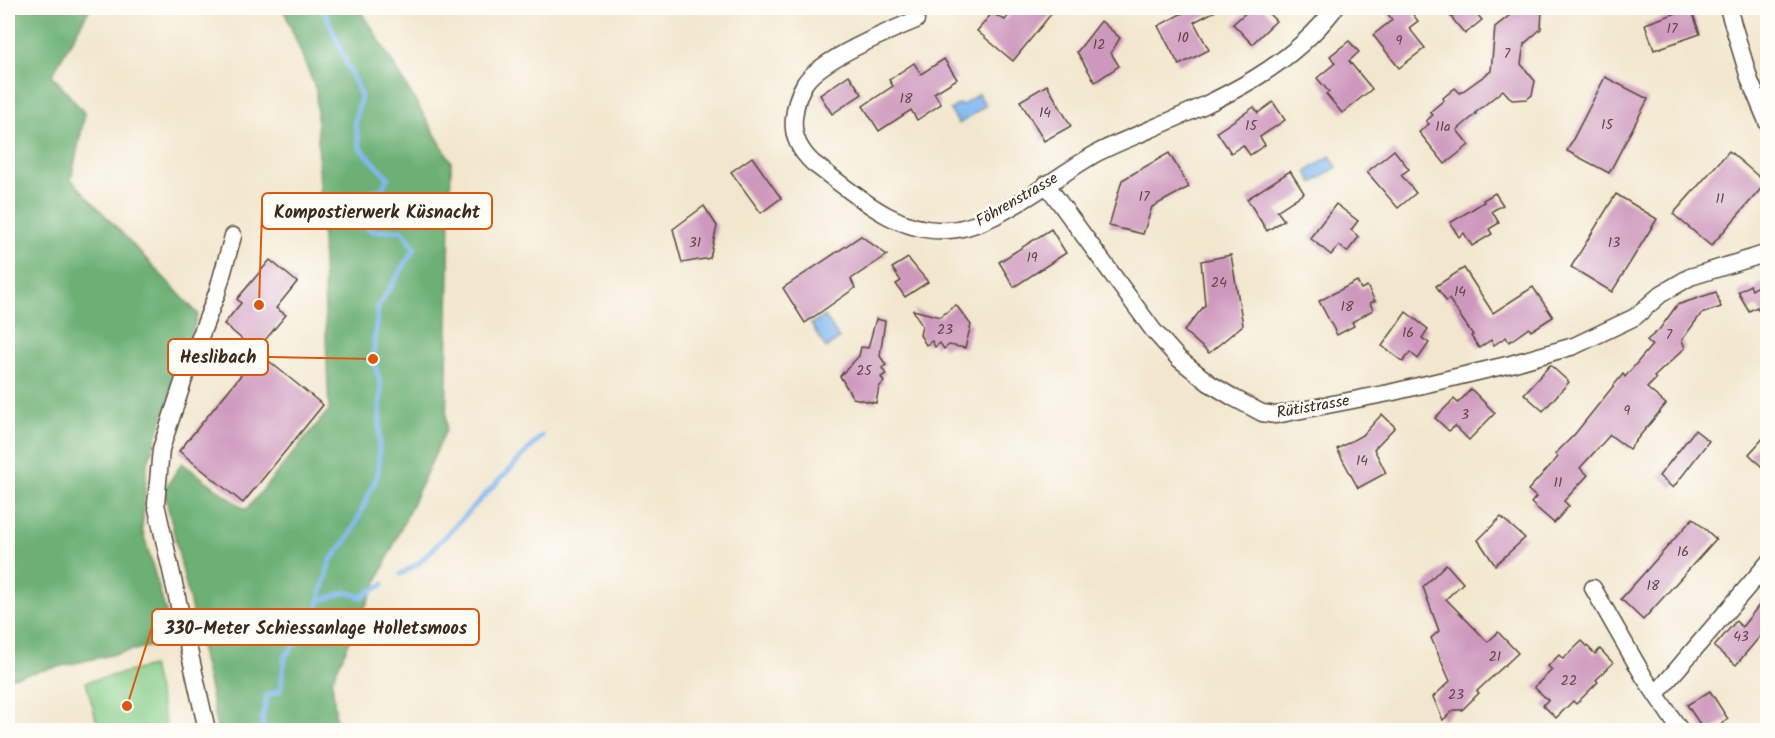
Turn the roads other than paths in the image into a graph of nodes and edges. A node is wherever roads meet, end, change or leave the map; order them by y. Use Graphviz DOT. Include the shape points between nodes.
graph roads {
  1 [pos="1335,8"];
  2 [pos="1728,8"];
  3 [pos="916,20"];
  4 [pos="1767,124"];
  5 [pos="1046,184"];
  6 [pos="233,236"];
  7 [pos="1767,253"];
  8 [pos="1767,562"];
  9 [pos="1593,588"];
  10 [pos="1656,694"];
  11 [pos="207,730"];
  12 [pos="1680,730"];
  1 -- 5 [label="street, Föhrenstrasse" via="1309,39 1257,79 1098,152"];
  2 -- 4 [label="street"];
  3 -- 5 [label="street, Föhrenstrasse" via="857,46 820,68 805,83 794,123 804,155 884,214 931,230 970,228"];
  5 -- 7 [label="street, Rütistrasse" via="1178,358 1209,382 1262,413 1276,416 1552,353 1635,317 1661,294 1690,277"];
  6 -- 11 [label="street" via="217,293 161,449 156,504"];
  8 -- 10 [label="street"];
  9 -- 10 [label="street"];
  10 -- 12 [label="street"];
}
